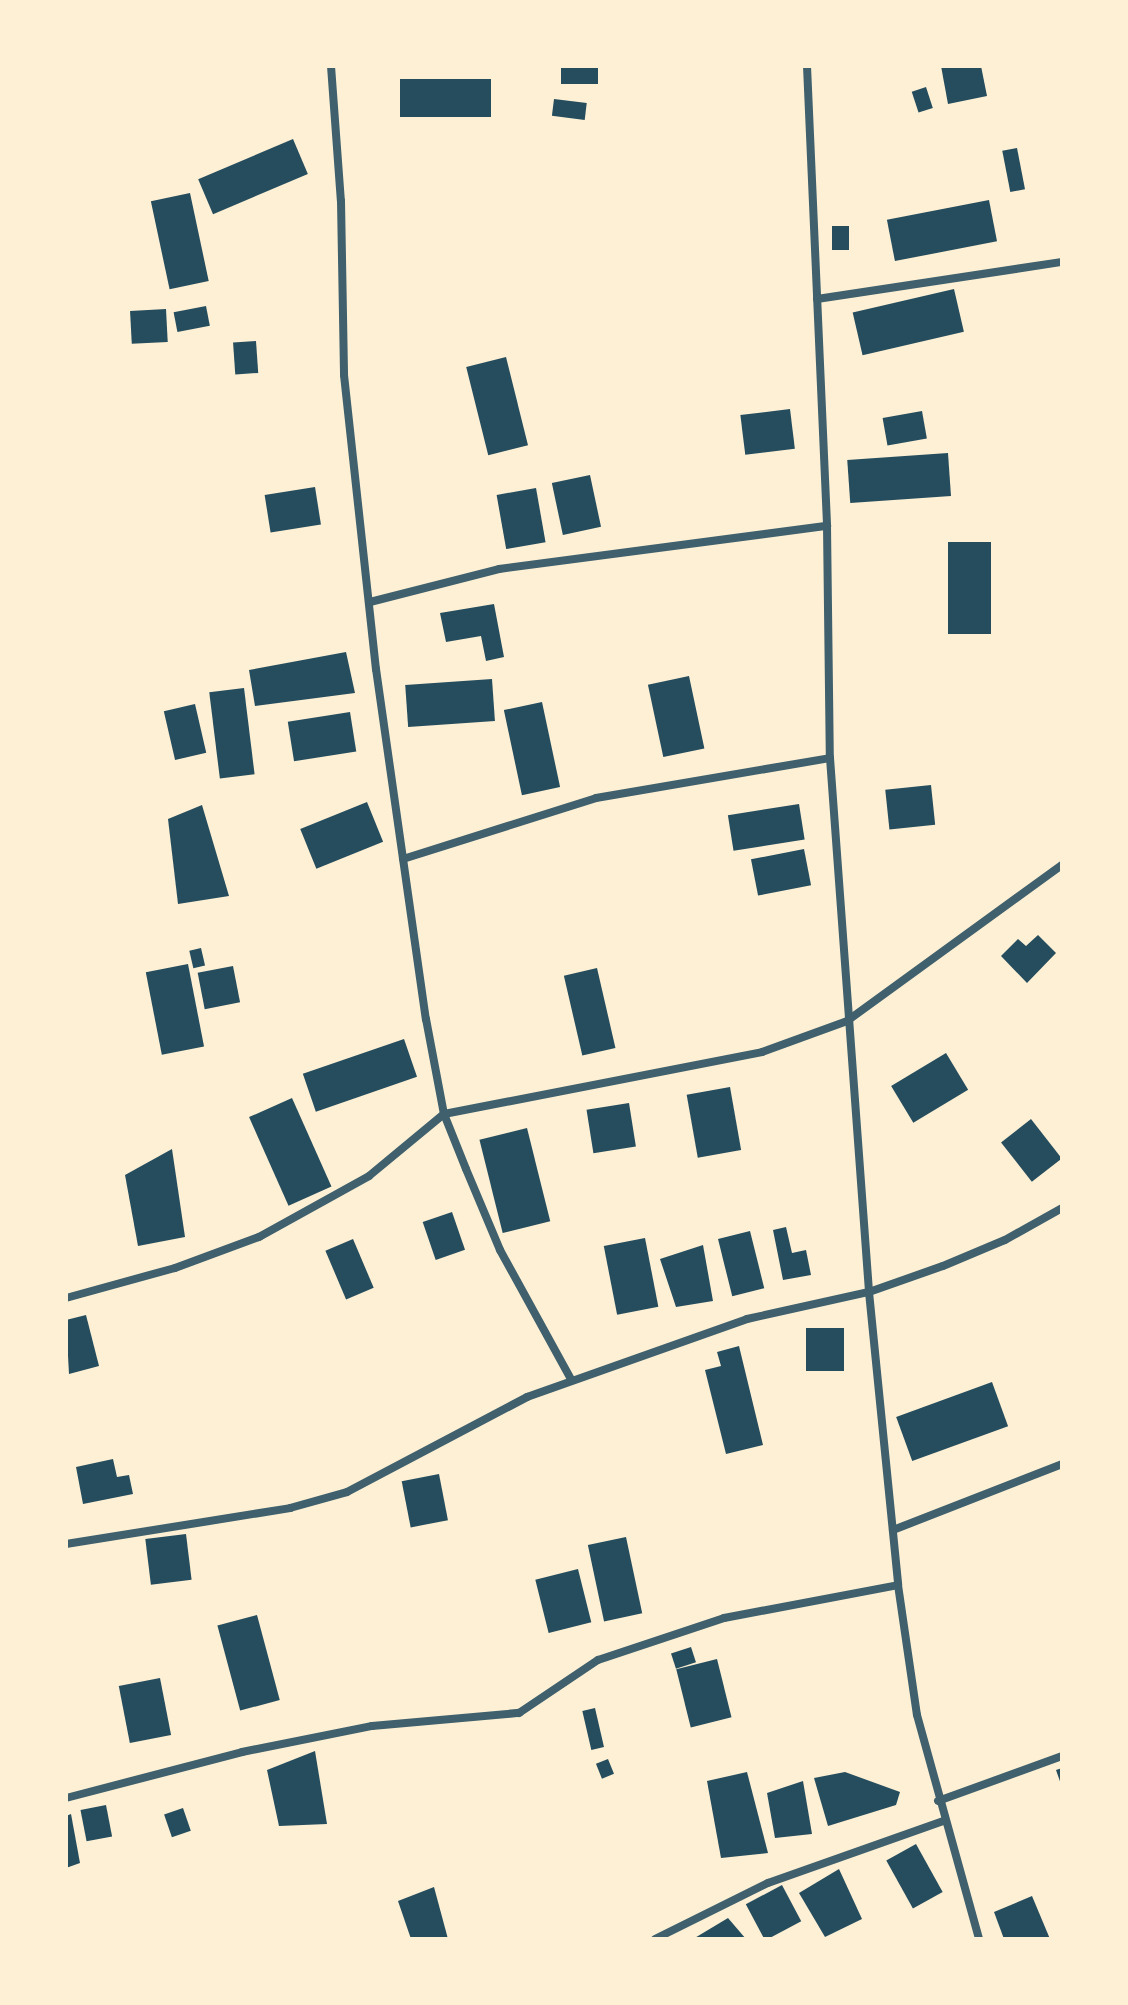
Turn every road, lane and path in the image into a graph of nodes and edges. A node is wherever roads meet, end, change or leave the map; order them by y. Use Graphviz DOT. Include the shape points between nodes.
graph roads {
  1 [pos="331,66"];
  2 [pos="807,66"];
  3 [pos="1062,262"];
  4 [pos="817,299"];
  5 [pos="827,526"];
  6 [pos="370,602"];
  7 [pos="830,758"];
  8 [pos="403,859"];
  9 [pos="1062,865"];
  10 [pos="847,1021"];
  11 [pos="444,1114"];
  12 [pos="1062,1208"];
  13 [pos="869,1292"];
  14 [pos="66,1298"];
  15 [pos="572,1381"];
  16 [pos="1062,1464"];
  17 [pos="893,1530"];
  18 [pos="66,1544"];
  19 [pos="898,1585"];
  20 [pos="1062,1756"];
  21 [pos="66,1798"];
  22 [pos="938,1801"];
  23 [pos="943,1821"];
  24 [pos="655,1939"];
  25 [pos="979,1939"];
  1 -- 6 [label="street" via="344,375"];
  2 -- 4 [label="street"];
  3 -- 4 [label="street"];
  4 -- 5 [label="street"];
  5 -- 6 [label="street" via="499,569"];
  5 -- 7 [label="street"];
  6 -- 8 [label="street"];
  7 -- 8 [label="street" via="596,798"];
  7 -- 10 [label="street"];
  8 -- 11 [label="street"];
  9 -- 10 [label="street"];
  10 -- 11 [label="street" via="762,1052"];
  10 -- 13 [label="street"];
  11 -- 14 [label="street" via="369,1176 259,1237 175,1268"];
  11 -- 15 [label="street" via="500,1250"];
  12 -- 13 [label="street" via="1005,1240"];
  13 -- 15 [label="street" via="747,1319"];
  13 -- 17 [label="street"];
  15 -- 18 [label="street" via="527,1397 347,1492 290,1508"];
  16 -- 17 [label="street"];
  17 -- 19 [label="street"];
  19 -- 21 [label="street" via="724,1618 598,1660 519,1713 372,1726 242,1752"];
  19 -- 22 [label="street" via="917,1715"];
  20 -- 22 [label="street"];
  22 -- 23 [label="street"];
  23 -- 24 [label="street" via="768,1883"];
  23 -- 25 [label="street"];
}
